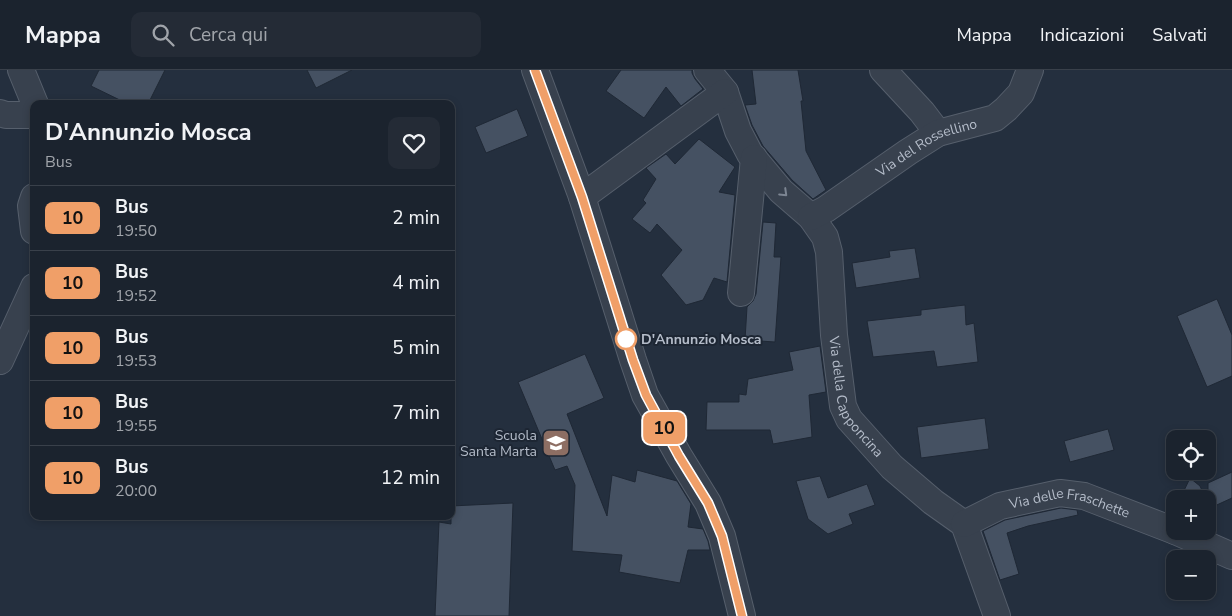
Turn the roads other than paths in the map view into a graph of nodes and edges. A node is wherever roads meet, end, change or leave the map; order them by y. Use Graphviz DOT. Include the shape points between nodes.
graph roads {
  1 [pos="21,70"];
  2 [pos="535,70"];
  3 [pos="883,70"];
  4 [pos="1030,70"];
  5 [pos="715,77"];
  6 [pos="33,100"];
  7 [pos="0,113"];
  8 [pos="30,115"];
  9 [pos="938,133"];
  10 [pos="754,158"];
  11 [pos="582,197"];
  12 [pos="811,217"];
  13 [pos="741,293"];
  14 [pos="30,296"];
  15 [pos="0,361"];
  16 [pos="964,524"];
  17 [pos="1166,528"];
  18 [pos="1196,540"];
  19 [pos="1232,556"];
  20 [pos="742,616"];
  21 [pos="997,616"];
  1 -- 6 [label="street"];
  2 -- 11 [label="street"];
  3 -- 9 [label="street"];
  4 -- 9 [label="street, Via del Rossellino" via="1021,93 995,118"];
  5 -- 10 [label="street, Via della Capponcina" via="738,131"];
  5 -- 11 [label="street"];
  7 -- 8 [label="street"];
  9 -- 12 [label="street, Via del Rossellino"];
  10 -- 12 [label="street, Via della Capponcina, one-way" via="781,191"];
  10 -- 13 [label="street"];
  11 -- 20 [label="street" via="646,395 708,503 722,536"];
  12 -- 16 [label="street, Via della Capponcina" via="825,237 829,252 842,406 849,419 892,467"];
  14 -- 15 [label="street"];
  16 -- 17 [label="street, Via delle Fraschette" via="1000,506 1060,493 1084,496"];
  16 -- 21 [label="street"];
  18 -- 19 [label="street, Via delle Fraschette"];
}
